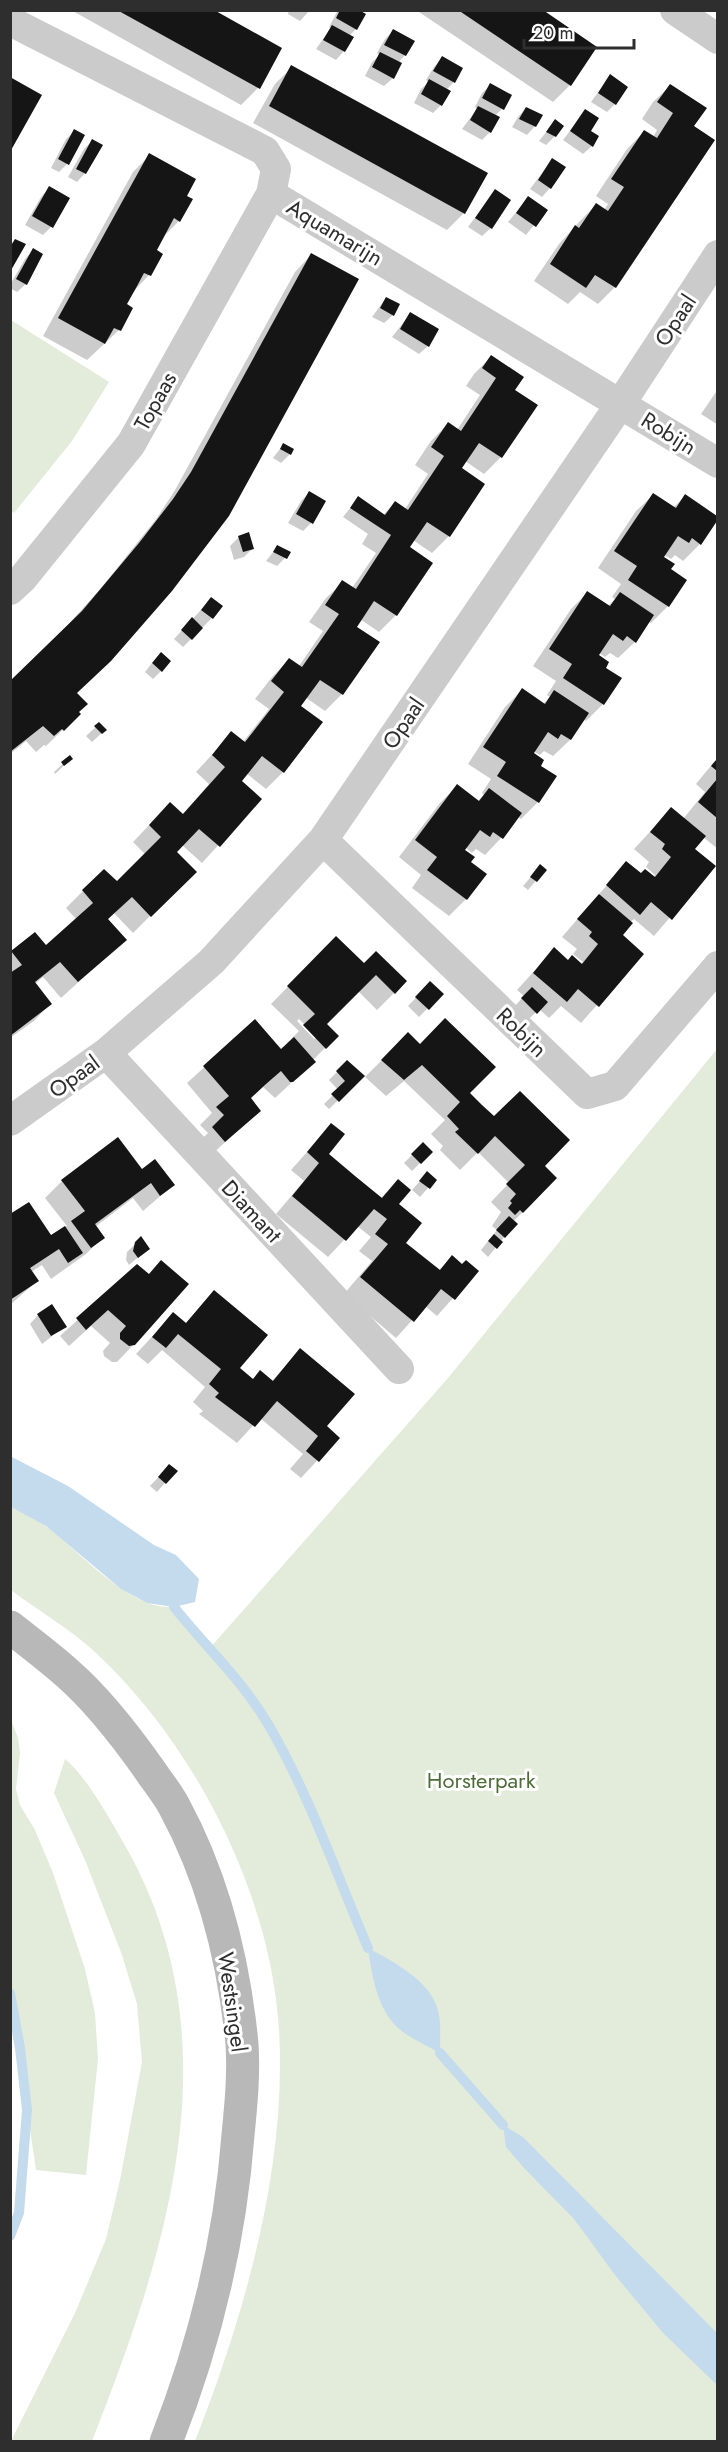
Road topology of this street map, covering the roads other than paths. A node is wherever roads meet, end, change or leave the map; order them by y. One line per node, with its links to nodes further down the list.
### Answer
1 (675, 10): 3 (street)
2 (10, 21): 4 (street, Aquamarijn)
3 (717, 39)
4 (271, 194): 6 (street, Aquamarijn); 8 (street, Topaas)
5 (717, 255): 6 (street, Opaal)
6 (621, 403): 7 (street, Robijn); 9 (street, Opaal)
7 (717, 463)
8 (10, 590)
9 (323, 840): 10 (street, Robijn); 11 (street, Opaal)
10 (717, 966)
11 (106, 1053): 12 (street, Opaal); 13 (street, Diamant)
12 (10, 1121)
13 (399, 1369)
14 (10, 1627): 15 (street, Westsingel)
15 (166, 2442)

